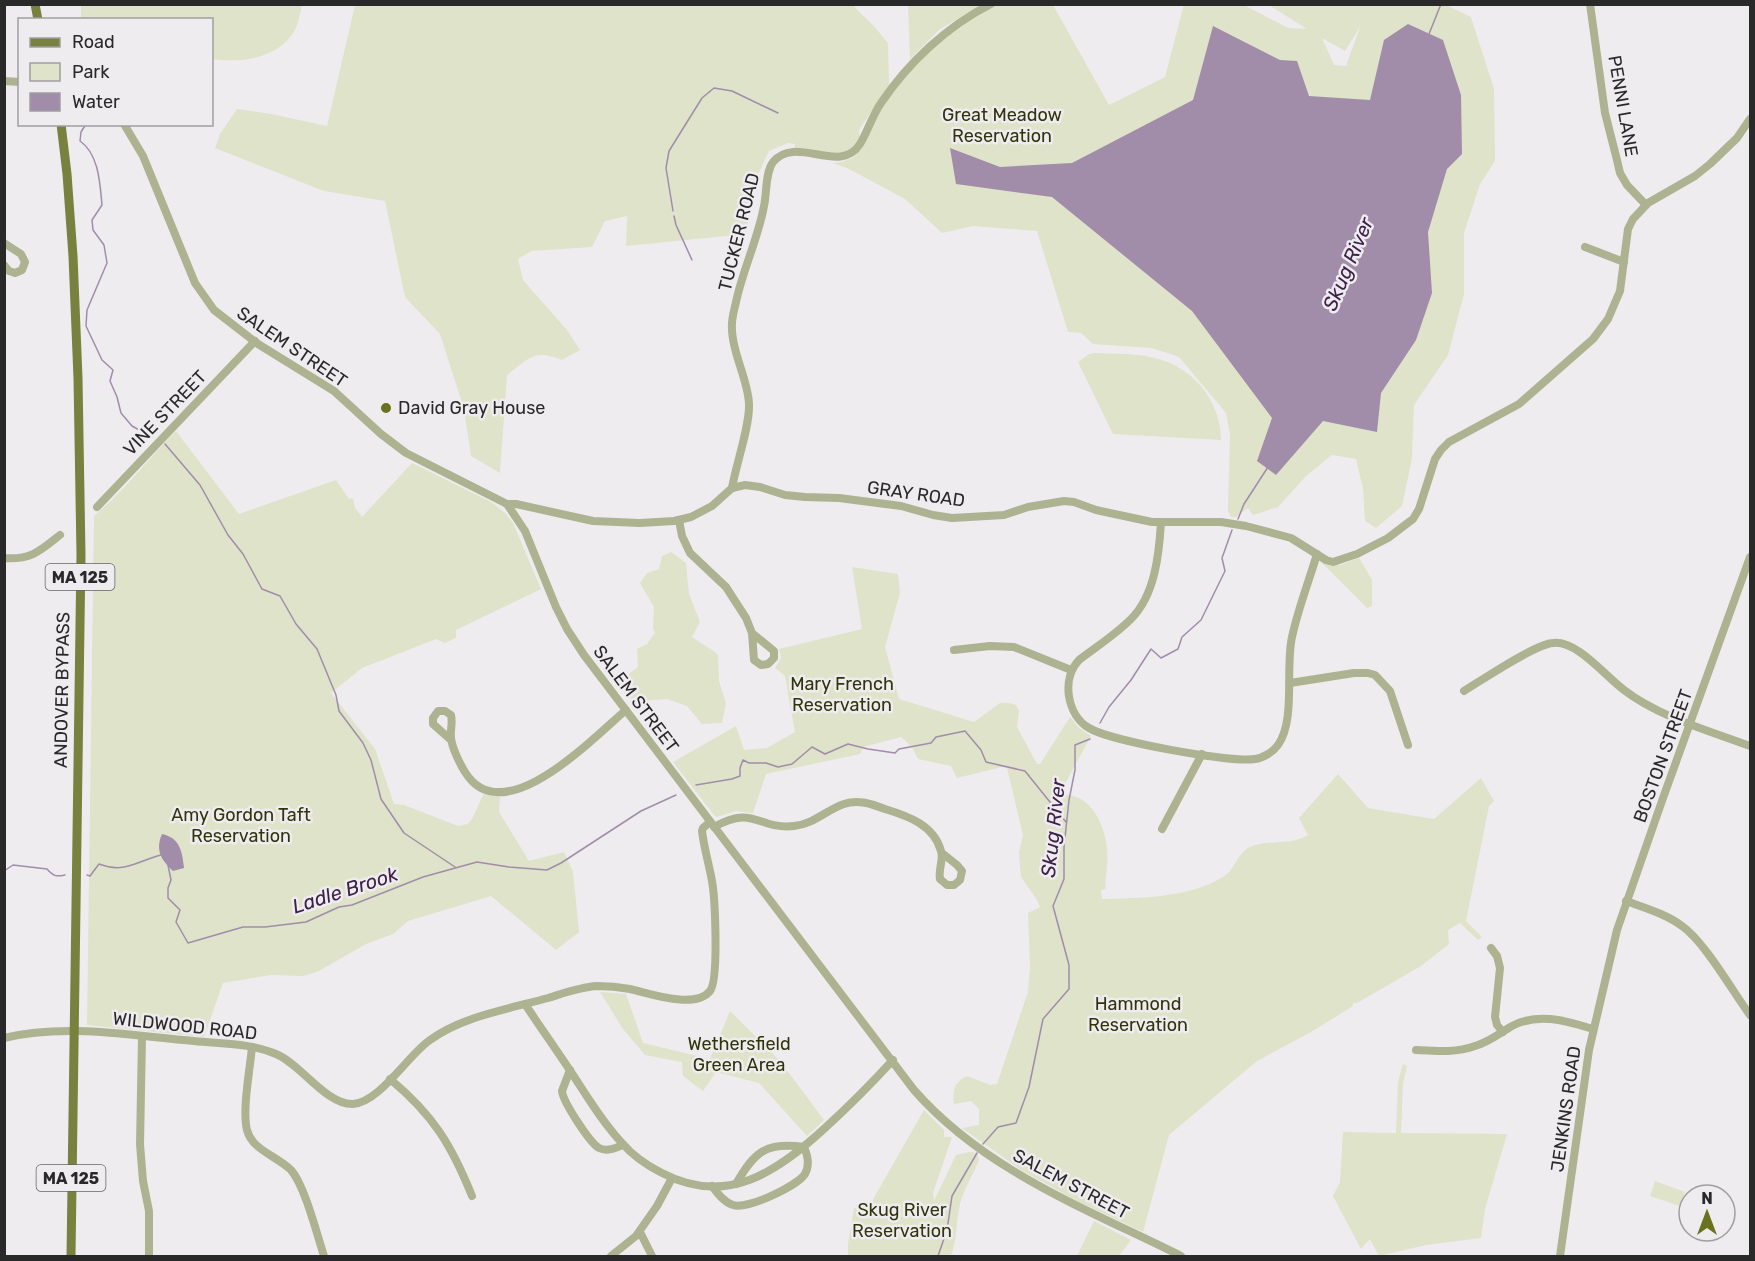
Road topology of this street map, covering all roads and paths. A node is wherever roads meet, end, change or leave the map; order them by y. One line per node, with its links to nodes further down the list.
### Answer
1 (991, 4): 12 (street, TUCKER ROAD)
2 (1590, 4): 6 (street, PENNI LANE)
3 (1750, 118): 6 (street)
4 (61, 126): 41 (main road, ANDOVER BYPASS / MA 125)
5 (125, 126): 11 (street, SALEM STREET)
6 (1646, 205): 9 (street, GRAY ROAD)
7 (4, 243): 10 (street)
8 (1585, 247): 9 (street)
9 (1624, 262): 18 (street, GRAY ROAD)
10 (4, 265)
11 (255, 341): 13 (street, SALEM STREET); 14 (street, VINE STREET)
12 (732, 488): 15 (street); 16 (street, GRAY ROAD)
13 (507, 504): 15 (street); 26 (street, SALEM STREET)
14 (98, 507)
15 (679, 520): 21 (street)
16 (1161, 522): 18 (street, GRAY ROAD); 23 (street)
17 (60, 535): 20 (street)
18 (1317, 554): 24 (street)
19 (1750, 557): 27 (street, BOSTON STREET)
20 (4, 558)
21 (753, 633)
22 (954, 650): 23 (street)
23 (1071, 670): 31 (street)
24 (1290, 683): 29 (street); 31 (street)
25 (1464, 691): 27 (street)
26 (626, 710): 28 (street); 32 (street, SALEM STREET)
27 (1691, 724): 30 (street); 35 (street, BOSTON STREET)
28 (451, 740)
29 (1408, 745)
30 (1750, 746)
31 (1202, 754): 33 (street)
32 (712, 824): 34 (street); 38 (street, WILDWOOD ROAD); 47 (street, SALEM STREET)
33 (1162, 829)
34 (942, 854)
35 (1626, 901): 37 (street, BOSTON STREET); 39 (street)
36 (1491, 948): 42 (street)
37 (1608, 966): 40 (street, JENKINS ROAD)
38 (525, 1004): 48 (street); 49 (street, WILDWOOD ROAD)
39 (1750, 1015)
40 (1593, 1029): 42 (street); 63 (street, JENKINS ROAD)
41 (73, 1030): 43 (street, WILDWOOD ROAD); 44 (street, WILDWOOD ROAD); 57 (main road, ANDOVER BYPASS / MA 125)
42 (1503, 1032): 46 (street)
43 (142, 1037): 45 (street, WILDWOOD ROAD); 58 (street)
44 (4, 1038)
45 (252, 1047): 49 (street, WILDWOOD ROAD); 59 (street)
46 (1416, 1050)
47 (893, 1060): 51 (street); 62 (street, SALEM STREET)
48 (570, 1070): 50 (street); 50 (street)
49 (390, 1079): 55 (street)
50 (623, 1144): 52 (street)
51 (804, 1147): 53 (street); 53 (street); 54 (street)
52 (672, 1178): 54 (street); 56 (street)
53 (736, 1184): 54 (street)
54 (712, 1186)
55 (472, 1196)
56 (640, 1232): 60 (street); 61 (street)
57 (70, 1257)
58 (149, 1257)
59 (324, 1257)
60 (610, 1257)
61 (652, 1257)
62 (1181, 1257)
63 (1560, 1257)

